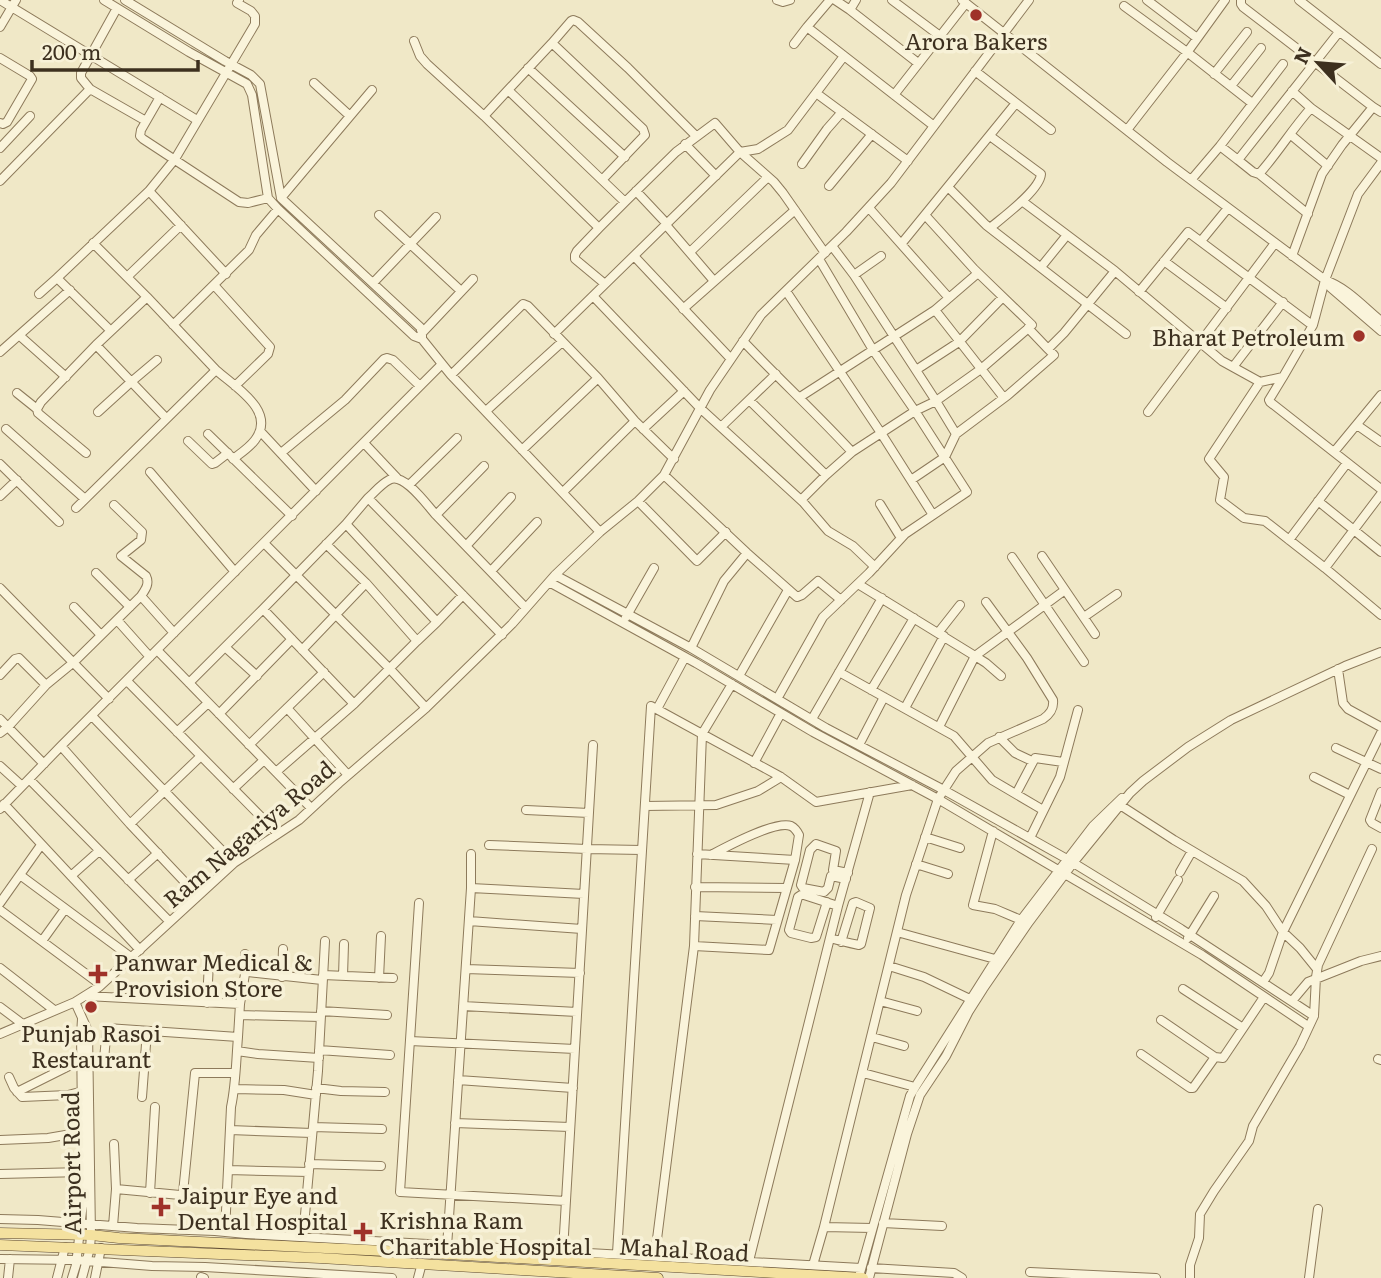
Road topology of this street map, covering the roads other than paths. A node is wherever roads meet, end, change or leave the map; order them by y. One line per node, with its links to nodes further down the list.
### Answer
1 (0, 0): 17 (street)
2 (104, 0): 19 (street)
3 (125, 0): 20 (street)
4 (148, 0): 20 (street)
5 (777, 0): 6 (street)
6 (790, 0)
7 (832, 0): 21 (street); 23 (street)
8 (891, 0): 28 (street)
9 (1029, 0): 27 (street, Ram Nagariya Road)
10 (1147, 0): 24 (street)
11 (1225, 0): 29 (street)
12 (1241, 0): 39 (street)
13 (1299, 0): 26 (street)
14 (236, 1): 43 (street)
15 (855, 1): 21 (street)
16 (964, 2): 27 (street); 28 (street)
17 (14, 4): 22 (street); 36 (street)
18 (1124, 6): 33 (street)
19 (117, 8): 36 (street); 43 (street)
20 (142, 10): 43 (street)
21 (850, 10): 40 (street)
22 (0, 27)
23 (807, 27): 32 (street); 37 (street)
24 (1189, 32): 29 (street); 33 (street)
25 (1247, 32): 46 (street)
26 (1339, 32): 39 (street); 42 (street)
27 (1004, 33): 45 (street, Ram Nagariya Road); 70 (street)
28 (940, 36): 40 (street)
29 (1197, 38): 35 (street)
30 (414, 41): 64 (street)
31 (551, 43): 44 (street); 72 (street); 80 (street)
32 (794, 44)
33 (1178, 46): 35 (street)
34 (1261, 48): 48 (street)
35 (1187, 52): 46 (street); 70 (street)
36 (90, 55): 49 (street); 55 (street)
37 (844, 56): 53 (street); 54 (street)
38 (0, 58): 67 (street)
39 (1316, 62): 52 (street); 58 (street)
40 (918, 63): 54 (street)
41 (1283, 64): 57 (street)
42 (1381, 64)
43 (228, 68): 65 (street); 97 (street); 98 (street)
44 (528, 68): 51 (street); 80 (street)
45 (975, 71): 56 (street); 68 (street, Ram Nagariya Road)
46 (1214, 74): 48 (street)
47 (314, 82): 63 (street)
48 (1231, 86): 57 (street)
49 (90, 89): 66 (street); 92 (street)
50 (372, 90): 63 (street)
51 (508, 90): 64 (street); 90 (street)
52 (1292, 91): 59 (street); 82 (street)
53 (816, 93): 60 (street); 79 (street)
54 (894, 95): 68 (street)
55 (160, 97): 65 (street); 66 (street)
56 (1016, 103): 69 (street); 75 (street)
57 (1252, 103): 77 (street)
58 (1373, 107): 61 (street); 74 (street)
59 (1311, 108): 73 (street); 74 (street)
60 (842, 112): 71 (street); 85 (street)
61 (1381, 112)
62 (30, 116): 78 (street)
63 (350, 116): 98 (street)
64 (484, 116): 112 (street)
65 (197, 120): 81 (street)
66 (146, 121): 81 (street)
67 (0, 123)
68 (934, 126): 83 (street, Ram Nagariya Road)
69 (1051, 130)
70 (1126, 130): 91 (street)
71 (872, 134): 83 (street); 93 (street)
72 (696, 135): 76 (street); 79 (street)
73 (1291, 135): 86 (street); 87 (street)
74 (1350, 135): 84 (street); 86 (street)
75 (990, 136): 94 (street); 99 (street)
76 (685, 145): 88 (street); 96 (street)
77 (1220, 146): 82 (street); 91 (street)
78 (0, 148)
79 (740, 152): 88 (street); 89 (street)
80 (625, 157): 90 (street)
81 (175, 159): 95 (street); 97 (street)
82 (1238, 160): 87 (street)
83 (908, 161): 101 (street, Ram Nagariya Road)
84 (1381, 161): 135 (street)
85 (802, 164)
86 (1328, 166): 105 (street)
87 (1259, 174): 105 (street)
88 (716, 176): 109 (street)
89 (768, 177): 104 (street); 120 (street)
90 (602, 180): 100 (street)
91 (1191, 180): 102 (street)
92 (0, 181)
93 (830, 186)
94 (948, 187): 107 (street); 111 (street)
95 (149, 191): 110 (street); 115 (street)
96 (636, 191): 100 (street); 109 (street)
97 (268, 198): 103 (street)
98 (281, 198): 137 (street)
99 (1023, 201): 111 (street); 113 (street)
100 (625, 202): 112 (street)
101 (869, 208): 116 (street); 119 (street, Ram Nagariya Road)
102 (1228, 208): 114 (street); 117 (street)
103 (278, 209): 129 (street); 163 (street)
104 (795, 210): 122 (street); 136 (street)
105 (1308, 214): 124 (street)
106 (379, 215): 118 (street)
107 (925, 215): 116 (street); 128 (street)
108 (436, 217): 118 (street)
109 (667, 224): 120 (street); 121 (street)
110 (181, 225): 129 (street); 131 (street)
111 (990, 228): 126 (street)
112 (599, 229): 138 (street)
113 (1067, 235): 126 (street); 127 (street)
114 (1201, 241): 125 (street); 132 (street)
115 (93, 243): 131 (street); 133 (street)
116 (902, 243): 148 (street)
117 (1275, 243): 124 (street); 132 (street)
118 (410, 244): 137 (street); 141 (street)
119 (832, 246): 122 (street, Ram Nagariya Road); 130 (street)
120 (690, 252): 136 (street)
121 (635, 256): 138 (street); 152 (street)
122 (822, 256): 142 (street, Ram Nagariya Road); 171 (street)
123 (881, 256): 130 (street)
124 (1292, 256): 135 (street)
125 (1164, 261): 143 (street); 151 (street)
126 (1041, 267): 150 (street)
127 (1115, 271): 143 (street); 150 (street)
128 (978, 273): 147 (street); 148 (street)
129 (226, 274): 139 (street)
130 (854, 275): 164 (street)
131 (127, 276): 146 (street)
132 (1250, 277): 149 (street); 151 (street)
133 (57, 278): 140 (street); 144 (street)
134 (473, 279): 141 (street)
135 (1325, 280): 154 (street); 156 (street); 159 (street)
136 (714, 281): 152 (street)
137 (373, 283): 163 (street)
138 (604, 284): 145 (street)
139 (214, 285): 155 (street); 188 (street)
140 (70, 290): 158 (street); 162 (street)
141 (461, 291): 163 (street)
142 (786, 291): 165 (street, Ram Nagariya Road); 180 (street)
143 (1139, 292): 168 (street)
144 (39, 294)
145 (593, 296): 160 (street); 190 (street)
146 (147, 297): 155 (street); 158 (street)
147 (1003, 297): 157 (street); 167 (street)
148 (949, 298): 153 (street)
149 (1283, 302): 156 (street); 176 (street)
150 (1086, 304): 161 (street); 170 (street)
151 (1227, 308): 168 (street)
152 (683, 309): 173 (street)
153 (935, 310): 164 (street); 167 (street)
154 (1381, 321)
155 (173, 325): 178 (street)
156 (1312, 325): 184 (street)
157 (1028, 328): 170 (street); 177 (street)
158 (111, 331): 169 (street)
159 (1381, 331)
160 (554, 334): 166 (street); 182 (street)
161 (1126, 334)
162 (20, 335): 172 (street); 183 (street)
163 (422, 336): 175 (street)
164 (894, 337): 171 (street); 179 (street)
165 (743, 341): 173 (street, Ram Nagariya Road); 181 (street)
166 (562, 342): 185 (street); 199 (street)
167 (959, 342): 177 (street); 179 (street)
168 (1200, 343): 176 (street); 202 (street)
169 (96, 345): 183 (street); 186 (street)
170 (1048, 349): 194 (street)
171 (873, 350): 180 (street); 200 (street)
172 (0, 352)
173 (731, 359): 197 (street, Ram Nagariya Road)
174 (157, 360): 186 (street)
175 (442, 365): 182 (street); 189 (street)
176 (1233, 367): 187 (street)
177 (981, 369): 194 (street); 196 (street)
178 (216, 370): 188 (street); 203 (street)
179 (916, 370): 196 (street)
180 (839, 372): 193 (street); 210 (street)
181 (776, 374): 193 (street); 195 (street)
182 (451, 375): 199 (street)
183 (66, 377): 198 (street)
184 (1283, 377): 187 (street); 219 (street)
185 (598, 378): 204 (street); 217 (street)
186 (131, 382): 201 (street); 203 (street)
187 (1260, 382): 259 (street)
188 (235, 386): 209 (street)
189 (420, 386): 216 (street); 221 (street)
190 (684, 391): 197 (street); 208 (street)
191 (17, 394): 198 (street)
192 (1381, 395): 205 (street)
193 (800, 397): 218 (street)
194 (1004, 398): 212 (street)
195 (749, 400): 206 (street); 230 (street)
196 (936, 401): 200 (street); 212 (street)
197 (700, 408): 206 (street); 224 (street, Ram Nagariya Road)
198 (37, 409): 220 (street)
199 (486, 411): 217 (street)
200 (915, 411): 210 (street); 223 (street)
201 (98, 412)
202 (1148, 412)
203 (166, 418): 242 (street)
204 (635, 421): 208 (street); 237 (street)
205 (1357, 425): 215 (street); 219 (street)
206 (721, 427): 243 (street)
207 (6, 429): 242 (street)
208 (643, 429): 224 (street)
209 (260, 431): 221 (street); 222 (street)
210 (881, 433): 218 (street); 233 (street)
211 (208, 434): 222 (street)
212 (956, 434): 223 (street)
213 (457, 438): 234 (street)
214 (188, 441): 222 (street)
215 (1381, 442)
216 (364, 443): 231 (street); 236 (street)
217 (522, 450): 237 (street)
218 (852, 452): 230 (street)
219 (1334, 452): 225 (street)
220 (86, 453)
221 (281, 453): 236 (street)
222 (230, 456): 251 (street)
223 (945, 457): 233 (street); 250 (street)
224 (674, 459): 229 (street, Ram Nagariya Road)
225 (1347, 463): 235 (street); 245 (street)
226 (0, 464): 232 (street)
227 (484, 467): 249 (street)
228 (150, 472): 271 (street)
229 (664, 475): 244 (street, Ram Nagariya Road); 257 (street)
230 (826, 475): 243 (street)
231 (397, 478): 234 (street); 240 (street)
232 (17, 480): 239 (street); 252 (street)
233 (911, 480): 250 (street)
234 (409, 485): 249 (street)
235 (1381, 489)
236 (316, 491): 251 (street)
237 (562, 492): 256 (street)
238 (1381, 495): 255 (street)
239 (0, 496)
240 (368, 498): 254 (street); 281 (street)
241 (511, 498): 262 (street)
242 (85, 499): 248 (street)
243 (801, 500): 267 (street)
244 (638, 501): 256 (street, Ram Nagariya Road); 257 (street)
245 (1318, 502): 255 (street); 259 (street)
246 (114, 505): 282 (street)
247 (880, 505): 258 (street)
248 (76, 508)
249 (436, 515): 262 (street)
250 (933, 515): 258 (street)
251 (292, 516): 260 (street)
252 (59, 522)
253 (537, 522): 270 (street)
254 (346, 524): 261 (street); 298 (street)
255 (1353, 530): 263 (street); 269 (street)
256 (600, 532): 274 (street, Ram Nagariya Road)
257 (726, 532): 264 (street)
258 (901, 538): 267 (street)
259 (1289, 540): 269 (street)
260 (264, 543): 271 (street); 273 (street)
261 (326, 544): 273 (street); 275 (street)
262 (466, 546): 270 (street)
263 (1381, 552)
264 (747, 553): 278 (street); 309 (street)
265 (1042, 556): 279 (street)
266 (1012, 557): 287 (street)
267 (875, 567): 276 (street)
268 (654, 568): 293 (street)
269 (1325, 568): 294 (street)
270 (491, 571): 290 (street)
271 (235, 572): 301 (street)
272 (96, 573): 289 (street)
273 (297, 575): 291 (street); 292 (street)
274 (552, 578): 290 (street, Ram Nagariya Road); 293 (street); 299 (street)
275 (366, 583): 292 (street); 307 (street)
276 (858, 584): 283 (street); 284 (street)
277 (0, 588): 315 (street)
278 (789, 590): 284 (street); 323 (street)
279 (1065, 590): 287 (street); 296 (street)
280 (1116, 593): 296 (street)
281 (463, 595): 298 (street); 304 (street)
282 (141, 597): 289 (street); 301 (street)
283 (882, 598): 295 (street); 320 (street)
284 (841, 600): 332 (street)
285 (986, 602): 300 (street)
286 (960, 605): 305 (street)
287 (1046, 605): 300 (street); 316 (street)
288 (74, 607): 303 (street)
289 (130, 607): 297 (street)
290 (526, 608): 304 (street, Ram Nagariya Road)
291 (263, 609): 306 (street); 308 (street)
292 (335, 614): 310 (street); 317 (street)
293 (628, 614): 299 (street); 309 (street)
294 (1381, 615)
295 (914, 618): 305 (street); 329 (street)
296 (1084, 618): 302 (street)
297 (117, 620): 303 (street); 312 (street)
298 (437, 622): 307 (street)
299 (623, 623): 314 (street)
300 (1009, 632): 313 (street); 352 (street)
301 (174, 633): 312 (street)
302 (1095, 634)
303 (101, 635): 315 (street)
304 (502, 635): 336 (street, Ram Nagariya Road)
305 (941, 635): 313 (street); 337 (street)
306 (292, 639): 310 (street); 322 (street)
307 (417, 641): 317 (street)
308 (225, 647): 322 (street); 326 (street)
309 (691, 648): 323 (street)
310 (302, 650): 319 (street)
311 (1381, 652): 318 (street)
312 (154, 654): 325 (street); 326 (street)
313 (975, 656): 324 (street); 346 (street)
314 (685, 657): 327 (street); 338 (street)
315 (74, 662): 328 (street); 331 (street)
316 (1084, 662)
317 (389, 668): 334 (street); 336 (street)
318 (1338, 669): 347 (street); 385 (street)
319 (324, 673): 334 (street); 335 (street)
320 (839, 673): 329 (street); 344 (street)
321 (0, 675): 328 (street)
322 (257, 676): 341 (street)
323 (739, 676): 332 (street)
324 (1001, 676)
325 (127, 681): 331 (street); 348 (street)
326 (189, 683): 333 (street)
327 (732, 684): 340 (street); 351 (street)
328 (46, 685): 345 (street)
329 (871, 690): 330 (street)
330 (884, 697): 337 (street); 355 (street)
331 (109, 699): 342 (street)
332 (777, 699): 344 (street)
333 (208, 703): 341 (street); 348 (street)
334 (354, 704): 353 (street)
335 (287, 708): 353 (street); 354 (street)
336 (426, 708): 370 (street, Ram Nagariya Road)
337 (905, 708): 346 (street)
338 (657, 709): 351 (street); 387 (street)
339 (1078, 710): 363 (street)
340 (781, 713): 366 (street); 374 (street)
341 (219, 714): 354 (street)
342 (92, 716): 356 (street); 378 (street)
343 (0, 719): 345 (street)
344 (812, 719): 355 (street)
345 (8, 727): 349 (street); 365 (street)
346 (939, 727): 360 (street)
347 (1381, 727)
348 (177, 732): 359 (street)
349 (0, 733)
350 (1381, 733): 364 (street)
351 (702, 734): 366 (street); 386 (street)
352 (999, 737): 360 (street); 362 (street)
353 (315, 738): 369 (street); 370 (street)
354 (250, 745): 361 (street)
355 (859, 745): 377 (street)
356 (61, 746): 365 (street); 393 (street)
357 (593, 746): 392 (street)
358 (1336, 748): 364 (street)
359 (201, 756): 376 (street); 378 (street)
360 (971, 756): 377 (street); 381 (street)
361 (264, 760): 369 (street); 376 (street)
362 (1032, 761): 363 (street); 381 (street)
363 (1063, 762): 391 (street)
364 (1366, 762): 368 (street); 382 (street)
365 (44, 764): 373 (street)
366 (754, 764): 371 (street)
367 (0, 766): 375 (street)
368 (1381, 769)
369 (276, 772): 389 (street)
370 (348, 775): 389 (street, Ram Nagariya Road)
371 (781, 777): 379 (street); 386 (street)
372 (1314, 777): 382 (street)
373 (29, 779): 375 (street); 406 (street)
374 (912, 785): 379 (street); 383 (street)
375 (22, 786): 388 (street)
376 (233, 789): 396 (street)
377 (943, 789): 383 (street); 398 (street)
378 (165, 791): 393 (street); 414 (street)
379 (870, 792): 421 (street)
380 (1381, 792): 384 (street)
381 (1016, 794): 391 (street)
382 (1350, 795): 444 (street)
383 (937, 799): 395 (street); 397 (street)
384 (1379, 802): 394 (street)
385 (1120, 804): 407 (street); 413 (street)
386 (700, 805): 387 (street); 410 (street)
387 (645, 806): 405 (street)
388 (2, 807): 399 (street)
389 (312, 808): 396 (street, Ram Nagariya Road)
390 (526, 810): 392 (street)
391 (1043, 810): 398 (street)
392 (589, 813): 403 (street)
393 (130, 824): 408 (street)
394 (1381, 828)
395 (993, 831): 402 (street); 438 (street)
396 (278, 834): 414 (street, Ram Nagariya Road)
397 (925, 837): 401 (street); 415 (street)
398 (1028, 837): 402 (street); 413 (street)
399 (41, 845): 419 (street); 420 (street)
400 (489, 845): 403 (street)
401 (960, 848)
402 (1020, 848): 416 (street)
403 (587, 849): 405 (street); 426 (street)
404 (1372, 849): 464 (street)
405 (642, 850): 563 (street)
406 (99, 851): 420 (street); 422 (street)
407 (1192, 851): 435 (street); 444 (street)
408 (158, 853): 422 (street); 427 (street)
409 (471, 854): 424 (street)
410 (697, 854): 411 (street); 423 (street)
411 (711, 855): 412 (street); 412 (street)
412 (795, 860): 425 (street)
413 (1070, 861): 416 (street); 435 (street)
414 (234, 863): 427 (street, Ram Nagariya Road)
415 (916, 864): 418 (street); 443 (street)
416 (1061, 872): 438 (street); 441 (street); 545 (street)
417 (832, 873): 417 (street); 421 (street)
418 (948, 874)
419 (20, 875): 430 (street); 433 (street)
420 (71, 876): 455 (street)
421 (847, 876): 432 (street)
422 (128, 880): 440 (street)
423 (695, 887): 425 (street); 436 (street)
424 (471, 888): 426 (street); 439 (street)
425 (786, 888): 437 (street)
426 (584, 894): 442 (street)
427 (198, 896): 440 (street, Ram Nagariya Road)
428 (1213, 896): 445 (street)
429 (827, 902): 429 (street); 432 (street)
430 (0, 903)
431 (419, 903): 502 (street)
432 (838, 906): 447 (street)
433 (65, 909): 449 (street); 458 (street)
434 (0, 910): 449 (street)
435 (1157, 915): 441 (street); 445 (street)
436 (695, 916): 437 (street); 453 (street)
437 (777, 920): 453 (street)
438 (1021, 920): 459 (street)
439 (469, 921): 442 (street); 463 (street)
440 (170, 922): 455 (street, Ram Nagariya Road)
441 (1152, 925): 452 (street)
442 (582, 929): 465 (street)
443 (897, 932): 459 (street); 461 (street)
444 (1283, 933): 464 (street); 473 (street)
445 (1190, 935): 452 (street); 473 (street)
446 (381, 936): 470 (street)
447 (830, 938): 450 (street); 571 (street)
448 (325, 941): 469 (street)
449 (42, 942): 474 (street)
450 (841, 942): 450 (street)
451 (344, 944): 467 (street)
452 (1184, 945): 477 (street)
453 (694, 946): 564 (street)
454 (283, 949): 468 (street)
455 (139, 950): 458 (street, Ram Nagariya Road)
456 (245, 954): 466 (street)
457 (1381, 956): 472 (street)
458 (132, 958): 474 (street, Ram Nagariya Road)
459 (995, 959): 478 (street)
460 (209, 961): 482 (street)
461 (889, 966): 478 (street); 479 (street)
462 (0, 968): 486 (street)
463 (466, 969): 465 (street); 484 (street)
464 (1317, 970): 472 (street)
465 (580, 973): 487 (street)
466 (245, 974): 468 (street); 483 (street)
467 (343, 976): 469 (street); 470 (street)
468 (282, 977): 469 (street)
469 (323, 978): 489 (street)
470 (379, 978): 471 (street)
471 (393, 978)
472 (1316, 979): 480 (street); 493 (street)
473 (1263, 982): 480 (street)
474 (102, 985): 476 (street, Ram Nagariya Road)
475 (1183, 989): 497 (street)
476 (86, 996): 481 (street, Ram Nagariya Road); 482 (street)
477 (1264, 997): 496 (street); 497 (street)
478 (970, 999): 517 (street)
479 (880, 1001): 488 (street); 501 (street)
480 (1292, 1001): 493 (street)
481 (75, 1002): 486 (street, Ram Nagariya Road); 492 (street)
482 (207, 1003): 483 (street)
483 (240, 1004): 490 (street)
484 (463, 1006): 487 (street); 503 (street)
485 (0, 1007): 495 (street)
486 (54, 1010): 495 (street, Ram Nagariya Road)
487 (577, 1012): 505 (street)
488 (916, 1012)
489 (321, 1014): 490 (street); 491 (street); 507 (street)
490 (240, 1015): 500 (street)
491 (387, 1015)
492 (82, 1016): 512 (street, Airport Road); 546 (street, Airport Road)
493 (1314, 1016): 496 (street)
494 (1161, 1020): 510 (street)
495 (24, 1025): 499 (street, Ram Nagariya Road)
496 (1308, 1026): 595 (street)
497 (1243, 1028): 510 (street)
498 (147, 1031): 500 (street); 511 (street); 524 (street)
499 (0, 1034)
500 (238, 1037): 506 (street)
501 (872, 1037): 504 (street); 514 (street)
502 (410, 1041): 503 (street); 541 (street)
503 (460, 1043): 505 (street); 516 (street)
504 (904, 1046)
505 (575, 1049): 518 (street)
506 (237, 1051): 507 (street); 513 (street)
507 (319, 1054): 509 (street); 521 (street)
508 (1141, 1054): 510 (street)
509 (390, 1055)
510 (1215, 1057)
511 (104, 1059)
512 (81, 1060): 520 (street, Airport Road); 522 (street)
513 (235, 1073): 519 (street); 540 (street)
514 (863, 1073): 517 (street); 549 (street)
515 (9, 1077): 522 (street)
516 (458, 1080): 518 (street); 526 (street)
517 (915, 1087): 550 (street)
518 (573, 1088): 527 (street)
519 (235, 1089): 521 (street); 529 (street)
520 (83, 1091): 522 (street); 531 (street, Airport Road)
521 (316, 1091): 523 (street); 530 (street)
522 (17, 1092)
523 (385, 1092)
524 (142, 1097)
525 (155, 1107): 540 (street)
526 (455, 1123): 527 (street); 541 (street)
527 (570, 1128): 542 (street)
528 (382, 1129): 530 (street)
529 (230, 1130): 530 (street); 536 (street)
530 (312, 1130): 535 (street)
531 (83, 1132): 532 (street); 537 (street, Airport Road)
532 (0, 1140)
533 (114, 1144): 539 (street)
534 (381, 1166): 535 (street)
535 (309, 1168): 536 (street); 554 (street)
536 (228, 1170): 551 (street)
537 (83, 1172): 538 (street); 546 (street, Airport Road)
538 (0, 1174)
539 (116, 1189): 540 (street); 547 (street)
540 (149, 1193)
541 (450, 1195): 542 (street); 560 (street)
542 (566, 1201): 561 (street)
543 (1318, 1209): 596 (street)
544 (0, 1219): 546 (street)
545 (883, 1223): 548 (street); 577 (street)
546 (86, 1224): 547 (street); 553 (street, Airport Road); 555 (street, Airport Road)
547 (113, 1226): 551 (street)
548 (942, 1226)
549 (824, 1227): 550 (street); 574 (street)
550 (872, 1228): 579 (street)
551 (225, 1232): 554 (street)
552 (0, 1233): 555 (main road, Mahal Road)
553 (91, 1235): 555 (main road, Mahal Road); 558 (street, Airport Road); 560 (main road, Mahal Road)
554 (303, 1237): 560 (street)
555 (78, 1242): 557 (main road, Mahal Road); 558 (main road, Mahal Road); 568 (street, Airport Road)
556 (0, 1245): 557 (main road, Mahal Road)
557 (65, 1247): 569 (street)
558 (90, 1248): 559 (main road, Mahal Road); 570 (street, Airport Road)
559 (101, 1248): 562 (main road, Mahal Road); 572 (street)
560 (447, 1249): 561 (street); 579 (main road, Mahal Road)
561 (563, 1251): 563 (street)
562 (208, 1253): 565 (main road, Mahal Road); 576 (street)
563 (617, 1253): 564 (street)
564 (655, 1255): 571 (street)
565 (320, 1258): 573 (main road, Mahal Road); 581 (street)
566 (0, 1259): 567 (street)
567 (10, 1259): 569 (street); 583 (street)
568 (76, 1260): 569 (street); 570 (street); 585 (street, Airport Road)
569 (62, 1261): 584 (street)
570 (87, 1261): 572 (street); 586 (street, Airport Road)
571 (749, 1261): 574 (street)
572 (97, 1262): 575 (street); 587 (street)
573 (422, 1264): 590 (street); 591 (main road, Mahal Road)
574 (813, 1265): 579 (street)
575 (152, 1266): 576 (street); 580 (street)
576 (205, 1267): 581 (street); 588 (street)
577 (872, 1268): 592 (street); 593 (street)
578 (1030, 1272): 594 (street)
579 (860, 1275)
580 (152, 1276)
581 (315, 1276): 582 (street)
582 (332, 1276): 589 (street)
583 (8, 1278)
584 (57, 1278)
585 (72, 1278)
586 (82, 1278)
587 (95, 1278)
588 (202, 1278)
589 (392, 1278)
590 (418, 1278)
591 (658, 1278)
592 (869, 1278)
593 (962, 1278)
594 (1156, 1278)
595 (1190, 1278)
596 (1309, 1278)

